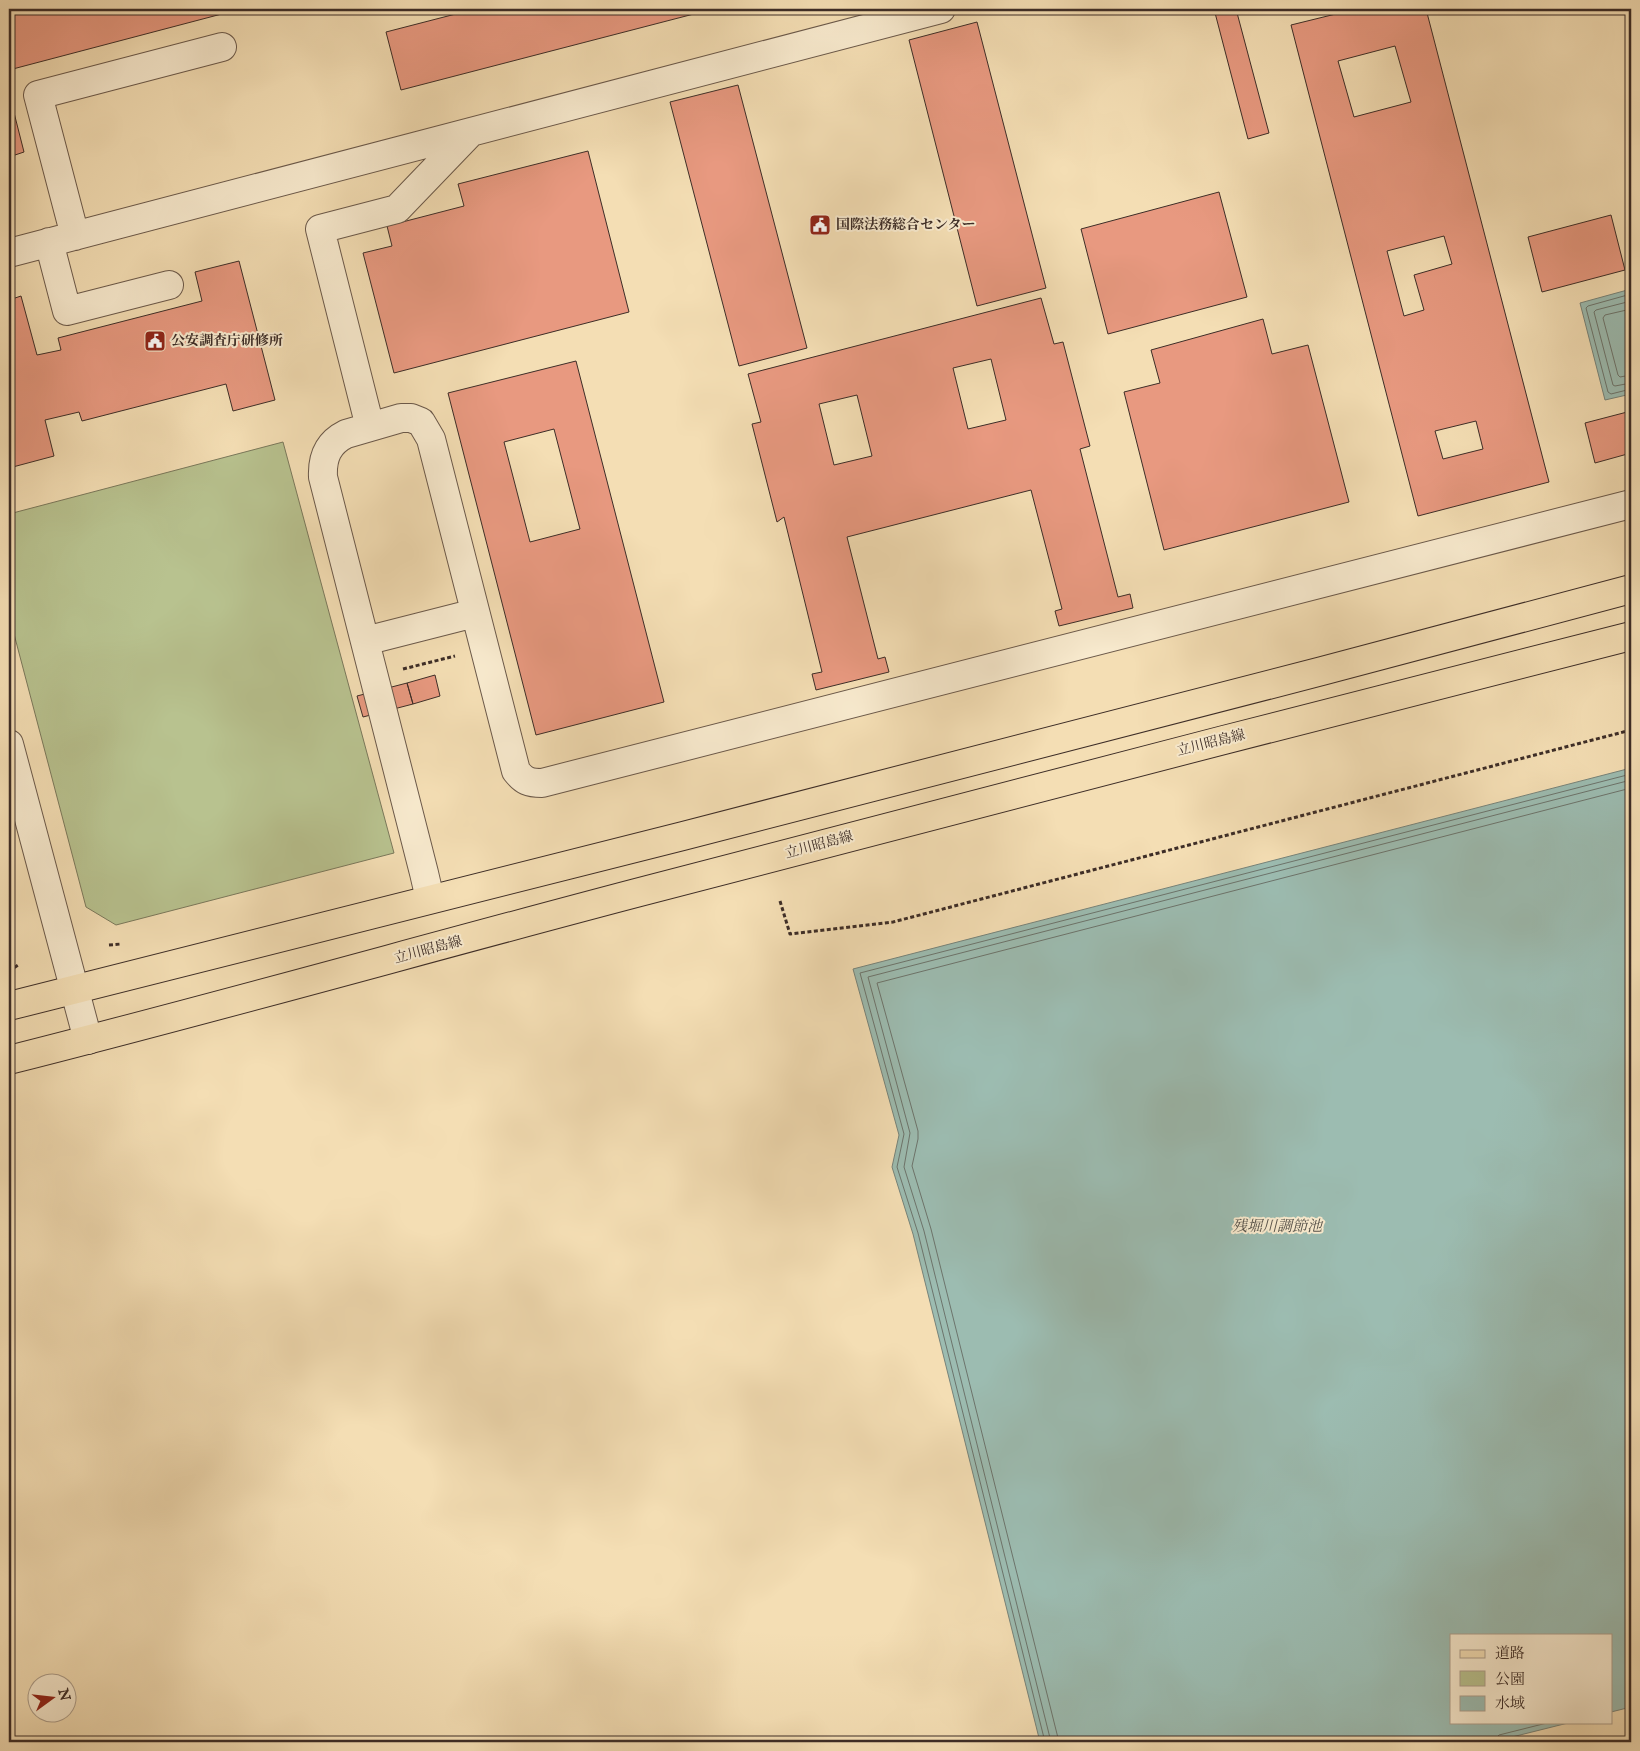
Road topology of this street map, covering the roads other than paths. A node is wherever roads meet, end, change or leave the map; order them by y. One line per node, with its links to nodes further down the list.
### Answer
1 (941, 9): 3 (street)
2 (222, 47): 4 (street)
3 (472, 132): 4 (street); 8 (street)
4 (75, 236): 5 (street)
5 (49, 242): 6 (street); 7 (street)
6 (9, 253)
7 (169, 285)
8 (370, 427): 11 (street); 13 (street)
9 (1631, 504): 11 (street)
10 (1631, 589): 15 (main road)
11 (475, 613): 13 (street)
12 (1631, 636): 18 (main road, 立川昭島線)
13 (365, 641): 15 (street)
14 (9, 744): 16 (street)
15 (430, 899): 16 (main road)
16 (75, 989): 17 (main road); 18 (street)
17 (9, 1006)
18 (88, 1040): 19 (main road, 立川昭島線)
19 (9, 1060)

